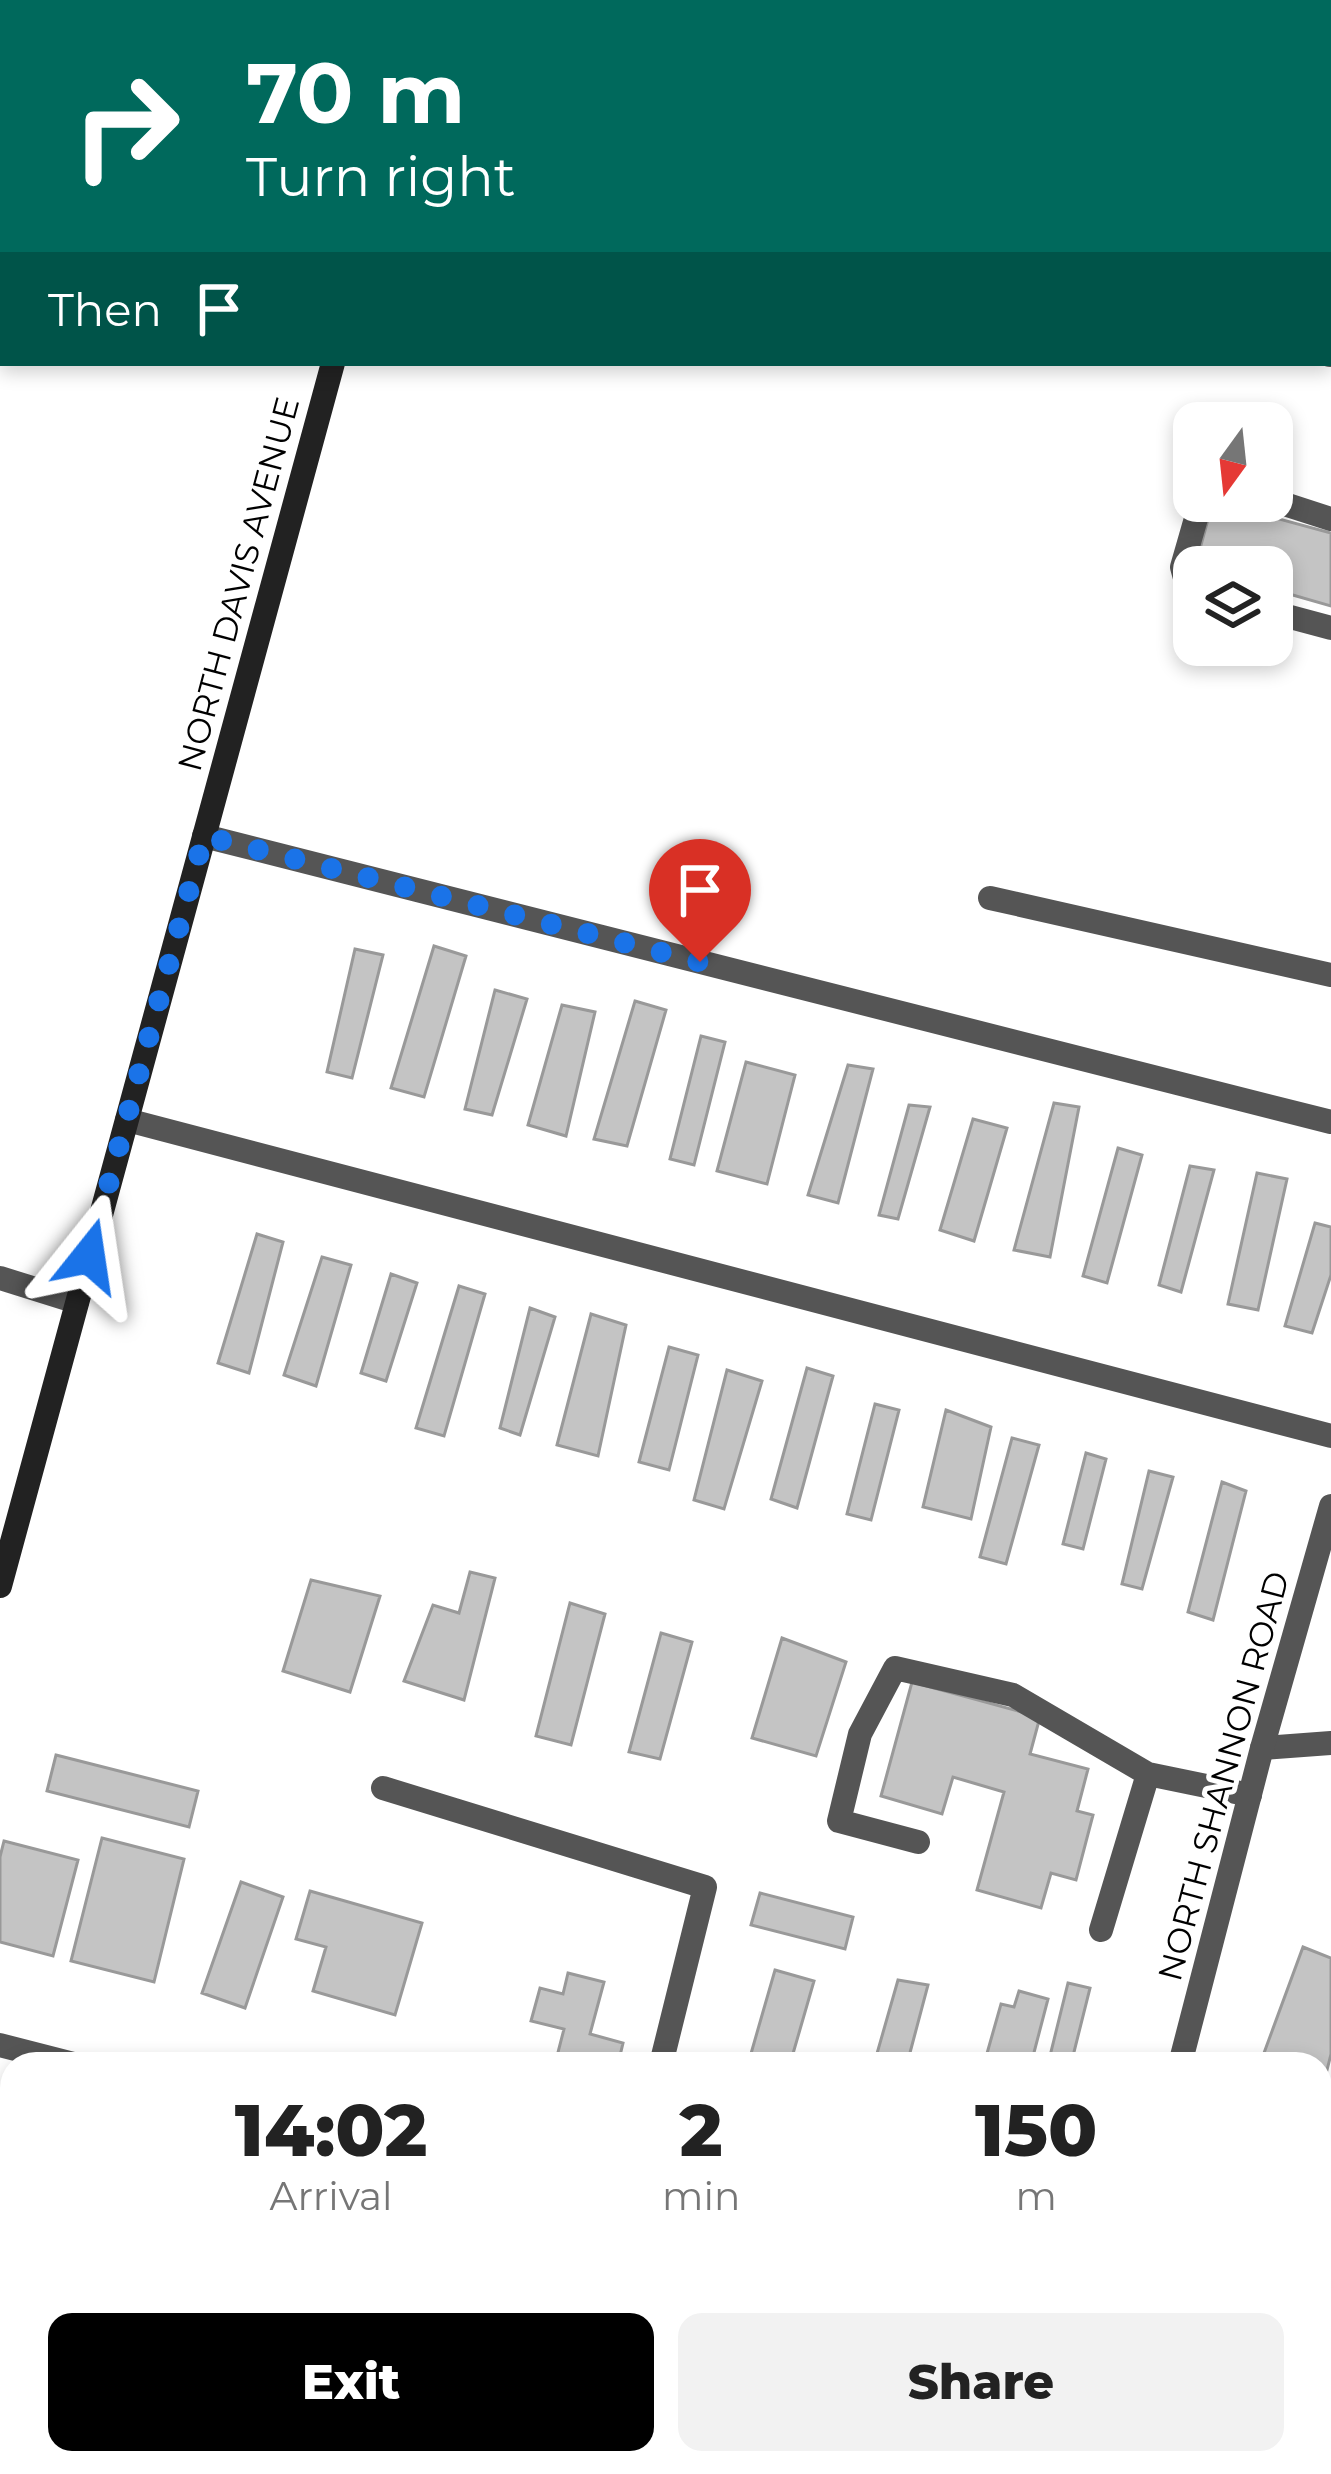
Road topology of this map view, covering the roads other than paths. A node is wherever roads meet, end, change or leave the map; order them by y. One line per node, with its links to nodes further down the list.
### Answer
1 (332, 366): 6 (street, NORTH DAVIS AVENUE)
2 (1293, 507): 3 (street)
3 (1331, 519)
4 (1293, 618): 5 (street)
5 (1331, 628)
6 (204, 836): 9 (street, NORTH DAVIS AVENUE); 10 (street)
7 (990, 898): 8 (street)
8 (1331, 975)
9 (127, 1120): 12 (street, NORTH DAVIS AVENUE); 13 (street)
10 (1331, 1122)
11 (0, 1278): 12 (street)
12 (77, 1302): 15 (street, NORTH DAVIS AVENUE)
13 (1331, 1436)
14 (1331, 1506): 17 (street, NORTH SHANNON ROAD)
15 (0, 1586)
16 (1331, 1743): 17 (street)
17 (1262, 1748): 20 (street, NORTH SHANNON ROAD)
18 (1148, 1774): 20 (street); 21 (street); 22 (street)
19 (383, 1788): 25 (street)
20 (1250, 1795): 26 (street, NORTH SHANNON ROAD)
21 (918, 1842)
22 (1101, 1930)
23 (0, 2044): 24 (street)
24 (30, 2052)
25 (664, 2052)
26 (1183, 2052)

